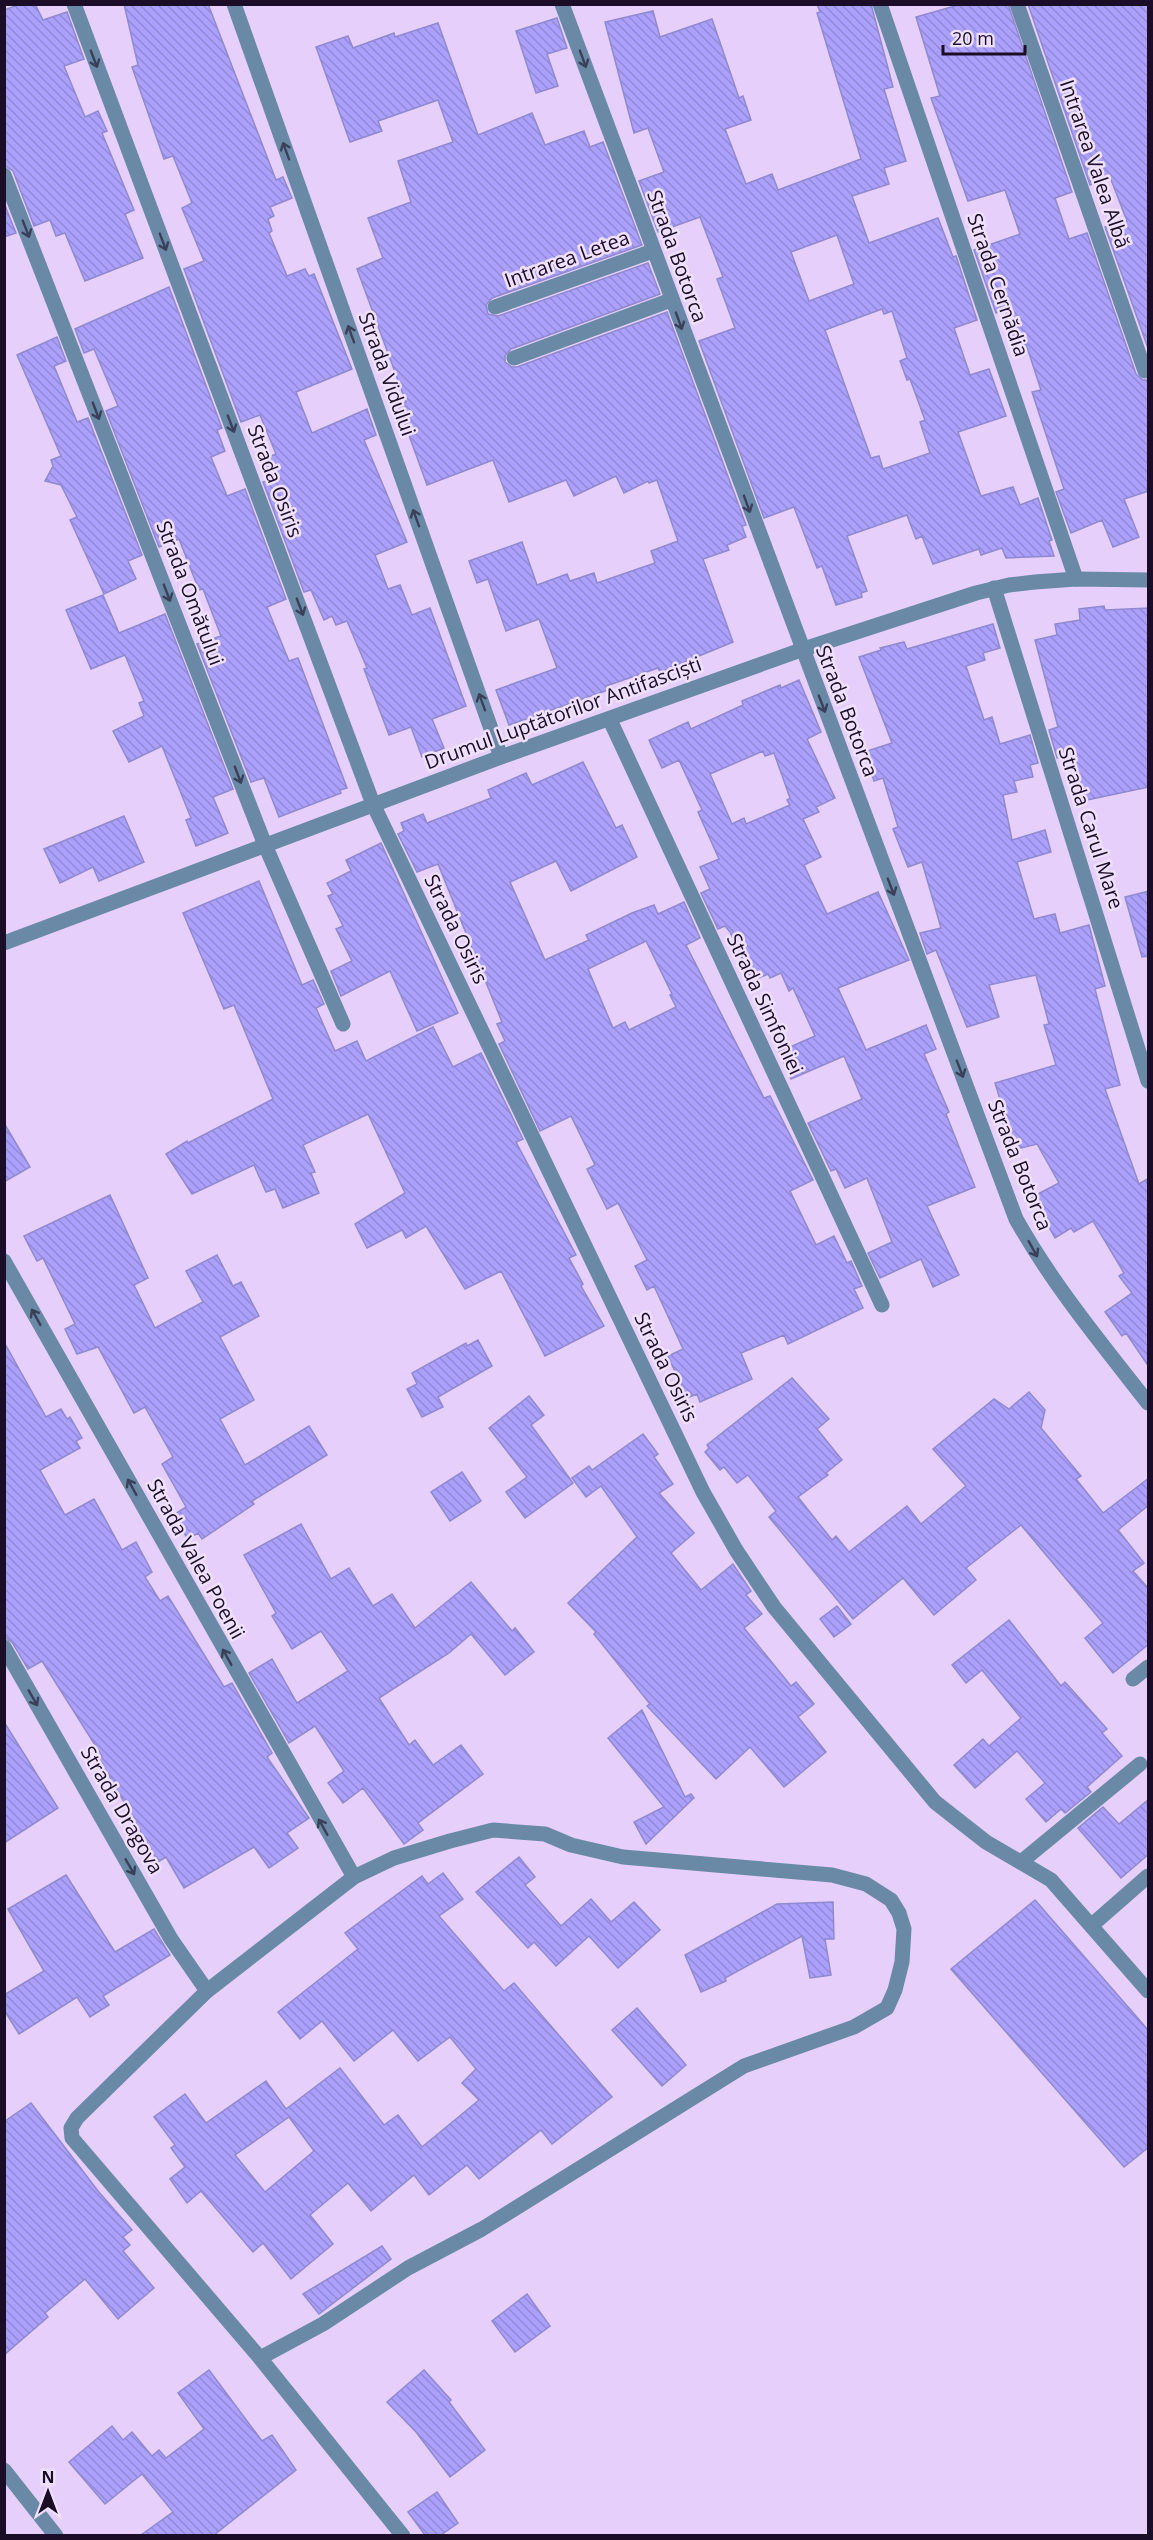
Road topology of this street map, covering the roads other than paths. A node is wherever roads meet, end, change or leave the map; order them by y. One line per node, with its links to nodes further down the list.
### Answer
1 (74, 4): 18 (street, Strada Osiris, one-way to 18)
2 (234, 4): 17 (street, Strada Vidului, one-way to 2)
3 (562, 4): 7 (street, Strada Botorca, one-way to 7)
4 (880, 4): 12 (street, Strada Cernădia)
5 (1017, 4): 11 (street, Intrarea Valea Albă)
6 (4, 175): 19 (street, Strada Omătului, one-way to 19)
7 (653, 251): 8 (street, Strada Botorca); 9 (street, Intrarea Letea)
8 (671, 300): 10 (street); 15 (street, Strada Botorca, one-way to 15)
9 (495, 307)
10 (514, 358)
11 (1145, 371)
12 (1076, 579): 13 (street, Drumul Luptătorilor Antifasciști); 14 (street, Drumul Luptătorilor Antifasciști)
13 (1149, 580)
14 (994, 588): 15 (street, Drumul Luptătorilor Antifasciști); 22 (street, Strada Carul Mare)
15 (801, 650): 16 (street, Drumul Luptătorilor Antifasciști); 25 (street, Strada Botorca, one-way to 25)
16 (610, 720): 17 (street, Drumul Luptătorilor Antifasciști); 24 (street, Strada Simfoniei)
17 (501, 757): 18 (street, Drumul Luptătorilor Antifasciști)
18 (373, 804): 19 (street, Drumul Luptătorilor Antifasciști); 30 (street, Strada Osiris)
19 (265, 845): 20 (street, Drumul Luptătorilor Antifasciști); 21 (street, Strada Omătului)
20 (4, 943)
21 (343, 1024)
22 (1149, 1081)
23 (4, 1261): 32 (street, Strada Valea Poenii, one-way to 23)
24 (882, 1305)
25 (1149, 1403)
26 (4, 1647): 35 (street, Strada Dragova, one-way to 35)
27 (1149, 1667): 28 (street)
28 (1133, 1679)
29 (1140, 1764): 30 (street)
30 (1021, 1862): 33 (street, Strada Osiris)
31 (1149, 1876): 33 (street)
32 (354, 1877): 35 (street); 36 (street)
33 (1092, 1925): 34 (street, Strada Osiris)
34 (1149, 1990)
35 (207, 1991): 36 (street)
36 (260, 2358): 39 (street)
37 (4, 2470): 38 (street)
38 (56, 2535)
39 (403, 2535)

